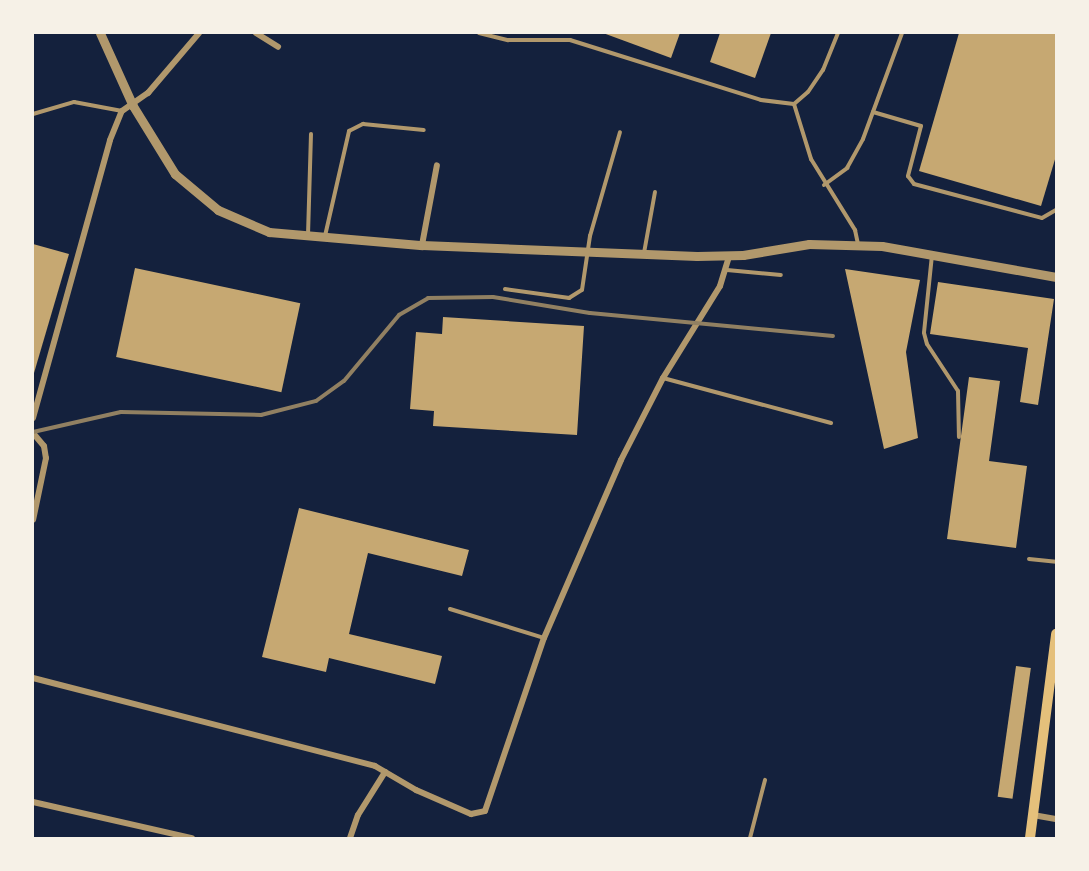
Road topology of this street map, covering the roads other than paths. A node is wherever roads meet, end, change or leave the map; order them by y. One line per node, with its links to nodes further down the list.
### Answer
1 (100, 33): 9 (street)
2 (199, 33): 9 (street)
3 (256, 33): 7 (street)
4 (479, 33): 8 (lane)
5 (838, 33): 8 (lane)
6 (902, 33): 11 (lane)
7 (278, 47)
8 (794, 104): 17 (lane)
9 (133, 106): 10 (street); 20 (street)
10 (122, 111): 12 (lane); 33 (street)
11 (873, 112): 17 (lane); 19 (lane)
12 (33, 114)
13 (424, 130): 21 (lane)
14 (620, 132): 24 (lane)
15 (311, 134): 20 (lane)
16 (437, 165): 22 (street)
17 (824, 185): 23 (lane)
18 (655, 192): 25 (lane)
19 (1056, 210)
20 (307, 238): 21 (street)
21 (324, 240): 22 (street)
22 (422, 245): 24 (street)
23 (858, 245): 26 (street); 27 (street)
24 (588, 252): 25 (street); 31 (lane)
25 (644, 254): 27 (street)
26 (932, 255): 30 (street); 36 (lane)
27 (729, 256): 28 (street)
28 (727, 270): 29 (lane); 32 (street)
29 (781, 275)
30 (1056, 277)
31 (505, 289)
32 (663, 378): 34 (lane); 43 (street)
33 (33, 418)
34 (831, 423)
35 (33, 433): 37 (street)
36 (959, 437)
37 (35, 497): 38 (street)
38 (33, 520)
39 (1029, 559): 40 (lane)
40 (1056, 562)
41 (450, 609): 43 (lane)
42 (1056, 634): 48 (main road)
43 (544, 638): 45 (street)
44 (33, 678): 45 (street)
45 (385, 772): 51 (street)
46 (765, 780): 52 (lane)
47 (33, 802): 50 (street)
48 (1033, 815): 49 (street); 53 (main road)
49 (1056, 819)
50 (192, 838)
51 (350, 838)
52 (750, 838)
53 (1030, 838)

